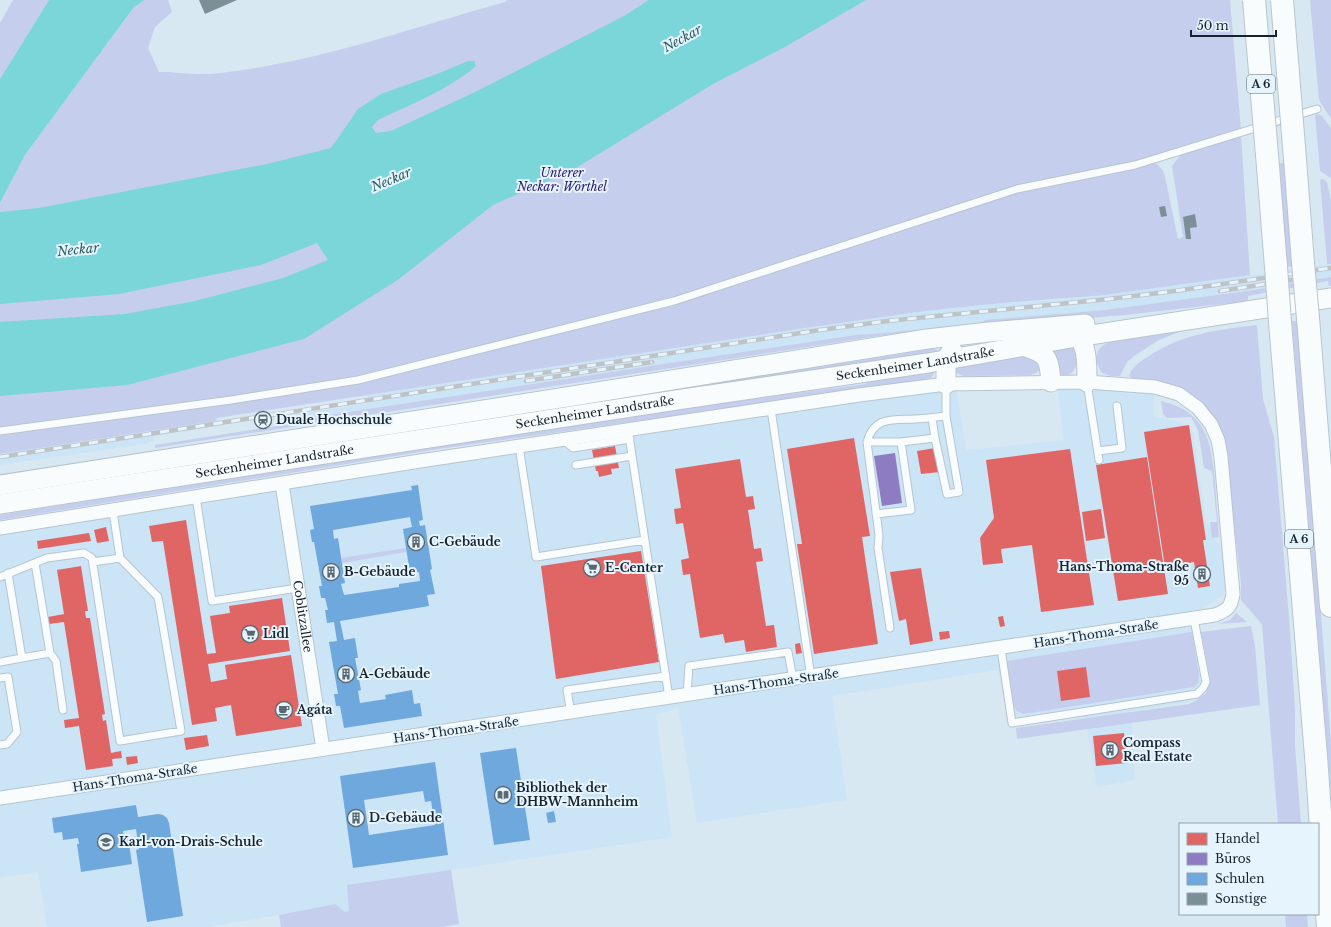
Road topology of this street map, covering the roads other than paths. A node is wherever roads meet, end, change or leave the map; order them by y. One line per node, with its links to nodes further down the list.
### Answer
1 (1254, 0): 61 (highway, A 6, bridge)
2 (1282, 0): 43 (highway, A 6, bridge)
3 (1317, 109): 19 (lane)
4 (1331, 298): 5 (main road, Seckenheimer Landstraße)
5 (1190, 319): 6 (main road, Seckenheimer Landstraße); 8 (main road, Seckenheimer Landstraße)
6 (1078, 331): 7 (main road, Seckenheimer Landstraße); 8 (main road, Seckenheimer Landstraße); 9 (main road, Seckenheimer Landstraße); 10 (main road)
7 (989, 332): 11 (main road); 30 (main road, Seckenheimer Landstraße)
8 (1111, 332): 10 (main road)
9 (1023, 346): 11 (main road, Seckenheimer Landstraße); 12 (main road)
10 (1087, 357): 13 (main road)
11 (946, 360): 14 (main road); 32 (main road, Seckenheimer Landstraße)
12 (1051, 382): 13 (street, Seckenheimer Landstraße); 14 (street, Seckenheimer Landstraße)
13 (1086, 382): 25 (lane); 44 (street, Hans-Thoma-Straße)
14 (946, 384): 16 (street, Seckenheimer Landstraße); 17 (lane)
15 (1117, 406): 25 (lane)
16 (771, 408): 20 (street, Seckenheimer Landstraße); 51 (lane)
17 (946, 416): 18 (lane); 21 (lane)
18 (932, 418): 21 (lane); 22 (lane)
19 (0, 431)
20 (629, 434): 24 (street, Seckenheimer Landstraße); 26 (lane)
21 (935, 438): 23 (lane)
22 (867, 442): 23 (lane); 34 (lane)
23 (901, 442): 34 (lane)
24 (519, 446): 29 (street, Seckenheimer Landstraße); 36 (lane)
25 (1098, 451): 27 (lane)
26 (632, 456): 28 (lane); 36 (lane)
27 (1099, 460)
28 (576, 465)
29 (282, 484): 31 (street, Seckenheimer Landstraße); 42 (street, Coblitzallee)
30 (0, 485)
31 (196, 497): 33 (street, Seckenheimer Landstraße); 42 (lane)
32 (0, 504)
33 (113, 511): 35 (street, Seckenheimer Landstraße); 37 (lane)
34 (876, 514): 45 (lane)
35 (0, 528)
36 (645, 540): 50 (lane)
37 (120, 558): 38 (lane); 38 (lane)
38 (93, 562): 39 (lane)
39 (35, 563): 40 (lane); 47 (lane)
40 (8, 573): 41 (lane); 48 (lane)
41 (0, 577)
42 (298, 588): 59 (street, Coblitzallee)
43 (1331, 606)
44 (1194, 618): 46 (street, Hans-Thoma-Straße); 46 (lane)
45 (890, 628)
46 (1001, 649): 51 (street, Hans-Thoma-Straße)
47 (50, 653): 48 (lane); 56 (lane)
48 (22, 658): 49 (lane)
49 (0, 662)
50 (666, 676): 55 (lane); 57 (lane)
51 (811, 677): 53 (street, Hans-Thoma-Straße)
52 (0, 678): 58 (lane)
53 (793, 679): 54 (street, Hans-Thoma-Straße); 54 (lane)
54 (687, 695): 55 (street, Hans-Thoma-Straße)
55 (669, 698): 57 (street, Hans-Thoma-Straße)
56 (63, 710)
57 (571, 713): 59 (street, Hans-Thoma-Straße)
58 (0, 745)
59 (323, 749): 60 (street, Hans-Thoma-Straße)
60 (0, 798)
61 (1328, 927)

